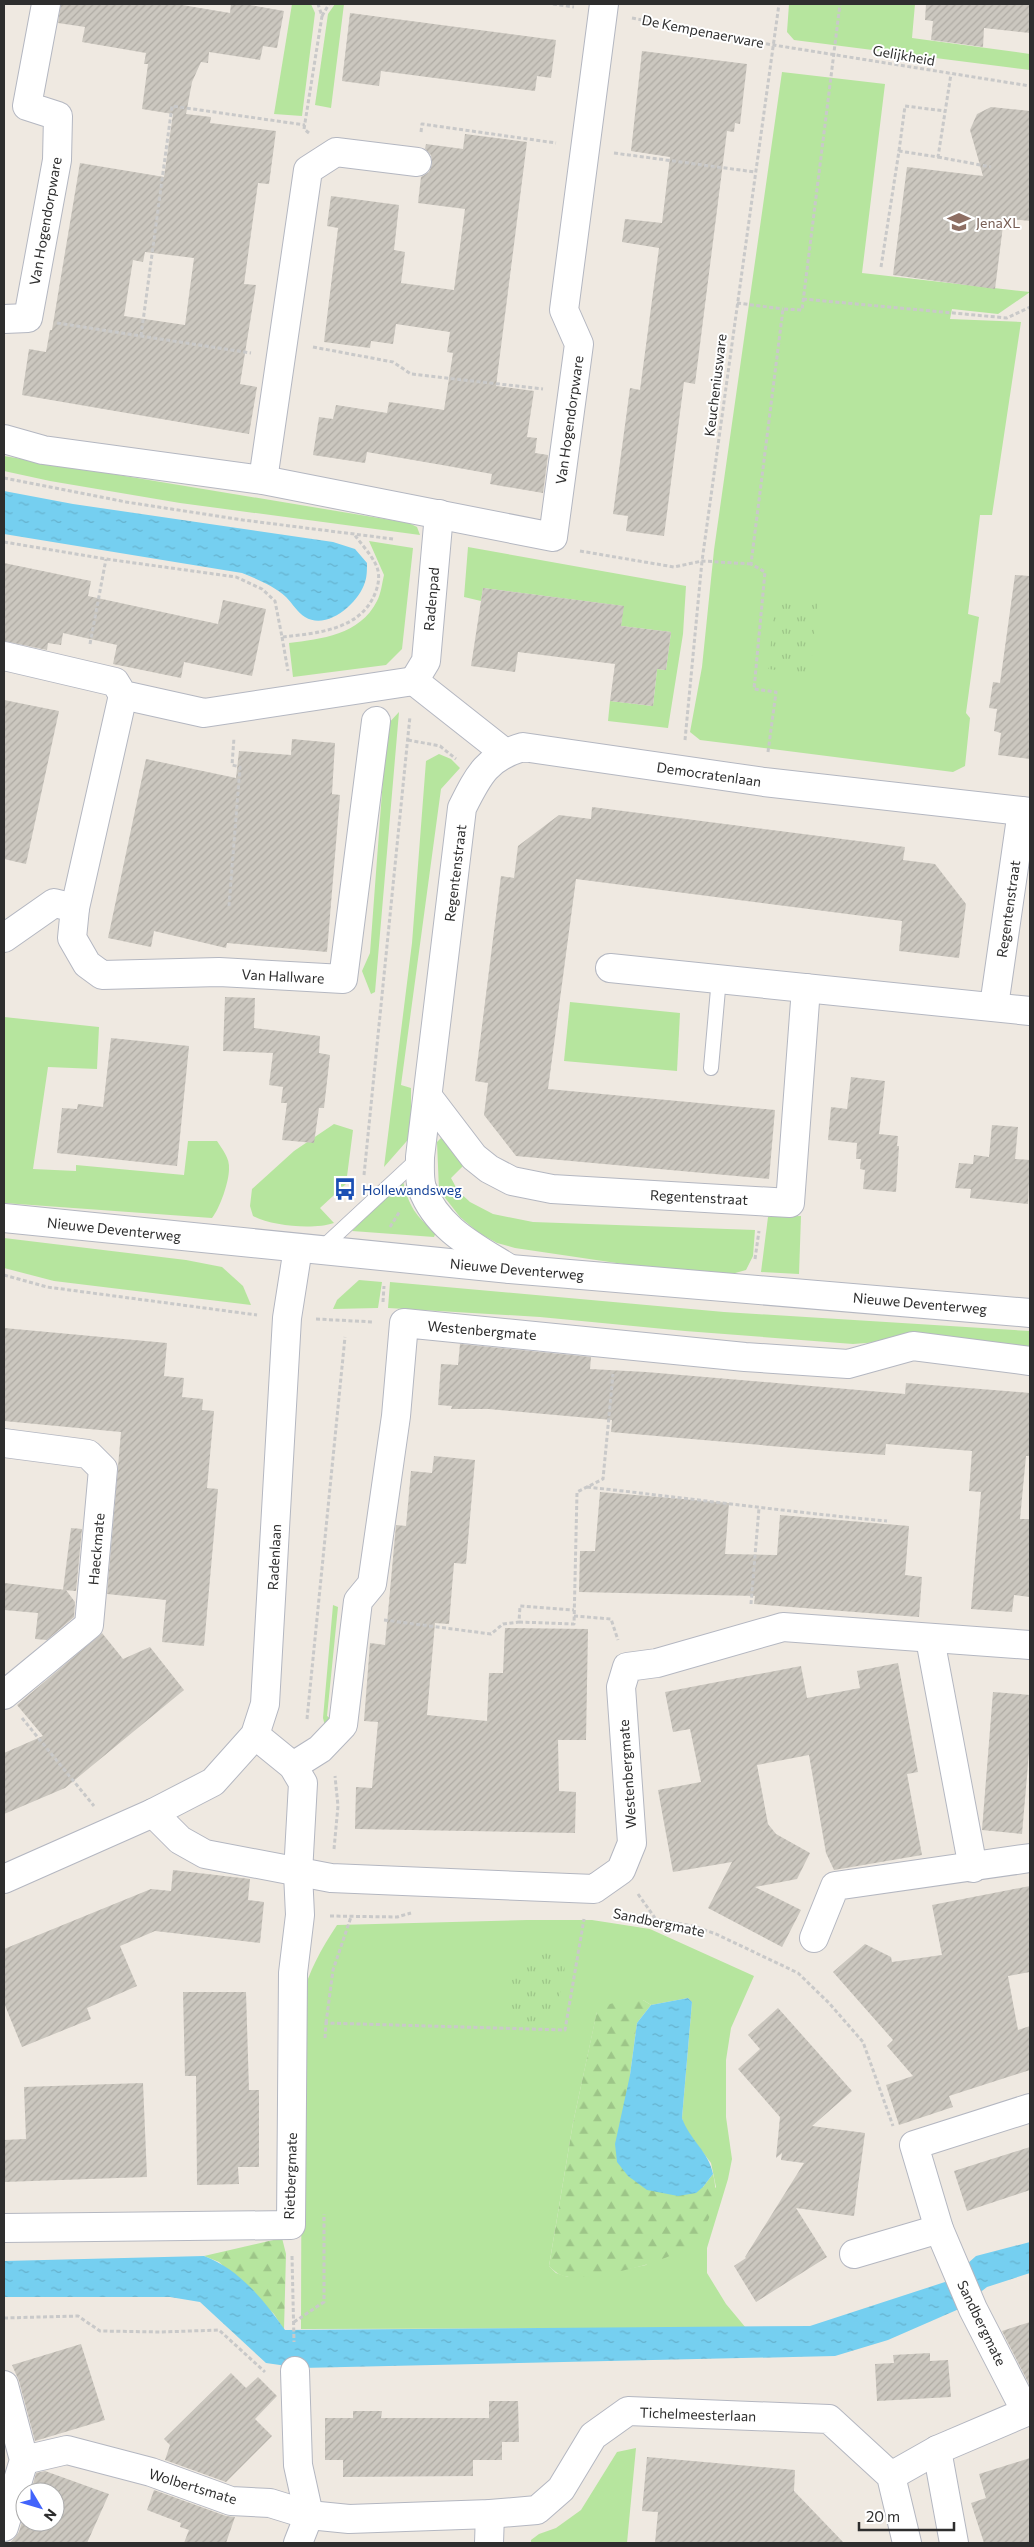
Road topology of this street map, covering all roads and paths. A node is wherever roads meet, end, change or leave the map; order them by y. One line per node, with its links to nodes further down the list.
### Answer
1 (46, 4): 27 (street, Van Hogendorpware)
2 (318, 4): 8 (path)
3 (329, 4): 8 (path)
4 (553, 4): 7 (path, De Kempenaerware)
5 (779, 4): 9 (path, Keucheniusware)
6 (840, 4): 10 (path)
7 (603, 8): 9 (path, De Kempenaerware); 15 (street, Van Hogendorpware)
8 (322, 16): 14 (path)
9 (773, 44): 10 (path, Gelijkheid); 21 (path, Keucheniusware)
10 (834, 54): 11 (path, Gelijkheid); 23 (path)
11 (951, 74): 12 (path, Gelijkheid); 13 (path)
12 (1030, 86)
13 (946, 111): 16 (path); 18 (path)
14 (305, 125): 17 (path); 28 (path)
15 (585, 147): 19 (path); 21 (path); 30 (street, Van Hogendorpware)
16 (899, 151): 18 (path); 22 (path)
17 (336, 152): 19 (street); 29 (street)
18 (938, 156): 20 (path)
19 (417, 162)
20 (991, 167)
21 (754, 172): 24 (path, Keucheniusware)
22 (880, 267)
23 (803, 299): 25 (path); 26 (path)
24 (736, 302): 26 (path); 40 (path, Keucheniusware)
25 (1030, 307)
26 (783, 309): 41 (path)
27 (16, 318): 28 (path)
28 (141, 336): 29 (path)
29 (282, 349): 30 (path); 33 (street)
30 (574, 393): 36 (street, Van Hogendorpware)
31 (4, 439): 33 (street)
32 (4, 478): 35 (path)
33 (263, 480): 34 (street)
34 (439, 514): 36 (street); 38 (street, Radenpad)
35 (354, 534): 38 (path); 39 (path)
36 (553, 537): 40 (path)
37 (4, 542): 39 (path)
38 (436, 544): 44 (street, Radenpad)
39 (106, 559): 42 (path)
40 (702, 560): 41 (path); 50 (path, Keucheniusware)
41 (750, 564): 52 (path)
42 (90, 646)
43 (4, 656): 45 (street)
44 (414, 681): 46 (street); 48 (path); 49 (street)
45 (124, 695): 46 (street); 55 (street, Van Hallware)
46 (235, 707): 54 (path)
47 (376, 721): 55 (street, Van Hallware)
48 (408, 740): 51 (path); 65 (path)
49 (504, 752): 50 (street, Democratenlaan); 51 (street, Regentenstraat)
50 (679, 770): 52 (street, Democratenlaan)
51 (478, 777): 63 (street, Regentenstraat)
52 (764, 782): 53 (street, Democratenlaan)
53 (1026, 812): 60 (street, Regentenstraat)
54 (229, 906)
55 (75, 908): 56 (street)
56 (4, 938)
57 (610, 968): 58 (street)
58 (719, 978): 59 (street); 62 (lane)
59 (806, 988): 60 (street); 63 (street, Regentenstraat)
60 (994, 1006): 61 (street)
61 (1030, 1011)
62 (711, 1068)
63 (429, 1098): 64 (street, Regentenstraat)
64 (420, 1157): 67 (lane); 68 (street, Regentenstraat)
65 (364, 1180)
66 (4, 1218): 67 (street, Nieuwe Deventerweg)
67 (308, 1249): 68 (street, Nieuwe Deventerweg); 71 (street, Radenlaan)
68 (510, 1268): 70 (street, Nieuwe Deventerweg)
69 (4, 1275): 71 (path)
70 (1030, 1313)
71 (287, 1318): 72 (path); 89 (street, Radenlaan)
72 (404, 1323): 73 (street, Westenbergmate); 80 (street)
73 (616, 1343): 74 (street, Westenbergmate); 76 (path)
74 (1030, 1361)
75 (4, 1443): 87 (street, Haeckmate)
76 (586, 1487): 77 (path); 79 (path)
77 (760, 1508): 78 (path); 83 (path)
78 (887, 1521)
79 (574, 1610): 81 (path); 82 (path)
80 (358, 1616): 82 (path); 90 (street)
81 (574, 1616): 82 (path); 86 (path)
82 (519, 1622)
83 (748, 1637): 84 (street); 86 (street)
84 (930, 1639): 85 (street); 94 (street)
85 (1030, 1645)
86 (627, 1667): 95 (street, Westenbergmate)
87 (4, 1694)
88 (21, 1717): 92 (path)
89 (255, 1736): 90 (street); 91 (street, Radenlaan)
90 (292, 1766): 95 (street)
91 (153, 1813): 92 (street, Radenlaan); 95 (street)
92 (112, 1832): 96 (street, Radenlaan)
93 (1030, 1858): 94 (street)
94 (973, 1868): 102 (street)
95 (298, 1873): 99 (street, Rietbergmate)
96 (4, 1879)
97 (606, 1911): 106 (path, Sandbergmate)
98 (415, 1912): 100 (path)
99 (300, 1915): 100 (path); 108 (street, Rietbergmate)
100 (351, 1917): 103 (path)
101 (585, 1918): 103 (path)
102 (814, 1938)
103 (326, 2023): 104 (path)
104 (325, 2043)
105 (1030, 2108): 106 (street)
106 (914, 2146): 110 (street, Sandbergmate)
107 (324, 2204): 108 (path)
108 (291, 2225): 109 (street, Rietbergmate)
109 (4, 2228)
110 (939, 2228): 111 (street); 115 (street, Sandbergmate)
111 (854, 2254)
112 (4, 2318): 113 (path)
113 (295, 2371): 120 (street)
114 (4, 2385): 117 (street)
115 (1028, 2411): 116 (street)
116 (937, 2450): 118 (street); 125 (street)
117 (24, 2460): 120 (street, Wolbertsmate); 121 (street)
118 (891, 2476): 119 (street, Tichelmeesterlaan); 124 (street)
119 (490, 2514): 120 (street, Tichelmeesterlaan); 123 (street)
120 (309, 2515): 122 (street)
121 (4, 2527)
122 (298, 2543)
123 (489, 2543)
124 (907, 2543)
125 (954, 2543)

